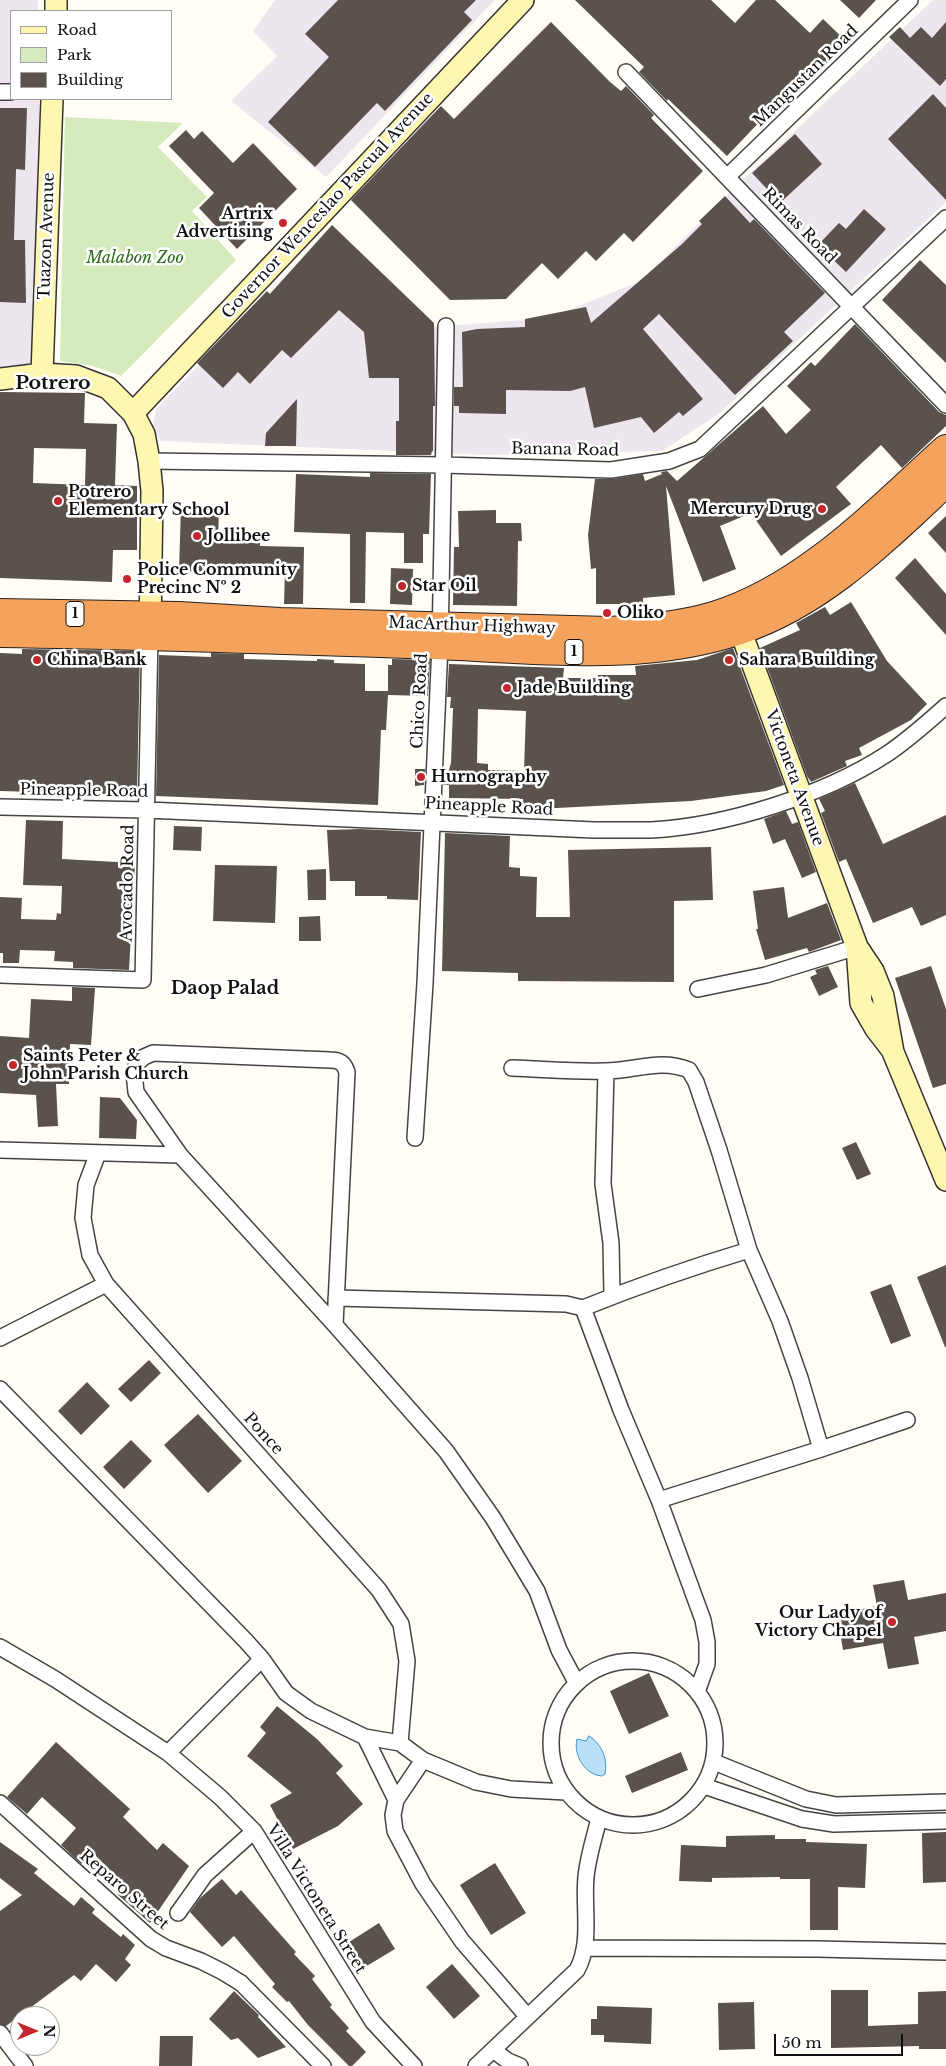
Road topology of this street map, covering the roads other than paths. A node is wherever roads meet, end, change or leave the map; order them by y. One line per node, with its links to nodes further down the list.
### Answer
1 (523, 0): 12 (main road, Governor Wenceslao Pascual Avenue)
2 (910, 0): 5 (street, Mangustan Road)
3 (626, 72): 5 (street, Rimas Road)
4 (52, 100): 9 (main road, Tuazon Avenue)
5 (727, 177): 7 (street, Rimas Road)
6 (946, 218): 7 (street, Banana Road)
7 (852, 307): 11 (street, Rimas Road); 15 (street, Banana Road)
8 (446, 326): 15 (street, Chico Road)
9 (42, 374): 10 (main road); 12 (main road)
10 (0, 380)
11 (946, 404)
12 (133, 413): 14 (main road)
13 (946, 449): 18 (highway, MacArthur Highway / 1)
14 (149, 461): 15 (street, Banana Road); 19 (main road)
15 (444, 465): 21 (street, Chico Road)
16 (946, 482): 18 (highway, MacArthur Highway / 1)
17 (0, 613): 19 (highway, MacArthur Highway / 1)
18 (736, 620): 21 (highway, MacArthur Highway / 1); 23 (main road, Victoneta Avenue)
19 (150, 626): 20 (highway, MacArthur Highway / 1); 21 (highway, MacArthur Highway / 1); 25 (street, Avocado Road)
20 (0, 633)
21 (440, 636): 26 (street, Chico Road)
22 (946, 706): 23 (street, Pineapple Road)
23 (800, 796): 26 (street, Pineapple Road); 27 (main road, Victoneta Avenue)
24 (0, 807): 25 (street, Pineapple Road)
25 (147, 810): 26 (street, Pineapple Road); 28 (street, Avocado Road)
26 (432, 822): 32 (street, Chico Road)
27 (857, 947): 29 (street); 36 (main road, Victoneta Avenue)
28 (0, 975)
29 (698, 989)
30 (512, 1068): 31 (street)
31 (606, 1072): 37 (street); 39 (street)
32 (415, 1138)
33 (0, 1150): 34 (street)
34 (98, 1154): 35 (street); 38 (street, Ponce)
35 (180, 1155): 40 (street); 42 (street)
36 (946, 1180)
37 (749, 1250): 39 (street); 46 (street)
38 (106, 1284): 43 (street); 53 (street, Ponce)
39 (612, 1295): 41 (street)
40 (336, 1298): 41 (street); 42 (street)
41 (583, 1308): 47 (street)
42 (335, 1325): 50 (street)
43 (0, 1338)
44 (0, 1388): 49 (street)
45 (907, 1420): 46 (street)
46 (822, 1449): 47 (street)
47 (658, 1500): 51 (street)
48 (0, 1647): 54 (street, Villa Victoneta Street)
49 (262, 1659): 52 (street); 54 (street)
50 (576, 1682): 51 (street); 58 (street)
51 (697, 1692): 56 (street)
52 (365, 1737): 53 (street); 59 (street)
53 (400, 1743): 55 (street)
54 (168, 1753): 66 (street, Villa Victoneta Street)
55 (423, 1760): 58 (street); 59 (street)
56 (714, 1762): 57 (street); 62 (street)
57 (704, 1786): 63 (street); 65 (street)
58 (566, 1792): 63 (street)
59 (396, 1800): 70 (street)
60 (946, 1802): 62 (street)
61 (0, 1803): 74 (street, Reparo Street)
62 (890, 1804): 65 (street)
63 (600, 1819): 68 (street)
64 (946, 1821): 65 (street)
65 (890, 1823)
66 (254, 1831): 67 (street); 75 (street, Villa Victoneta Street)
67 (178, 1913)
68 (585, 1948): 69 (street); 70 (street)
69 (946, 1952)
70 (527, 2016): 72 (street)
71 (0, 2033): 73 (street)
72 (493, 2050): 76 (street); 77 (street)
73 (25, 2066)
74 (323, 2066)
75 (414, 2066)
76 (476, 2066)
77 (520, 2066)

